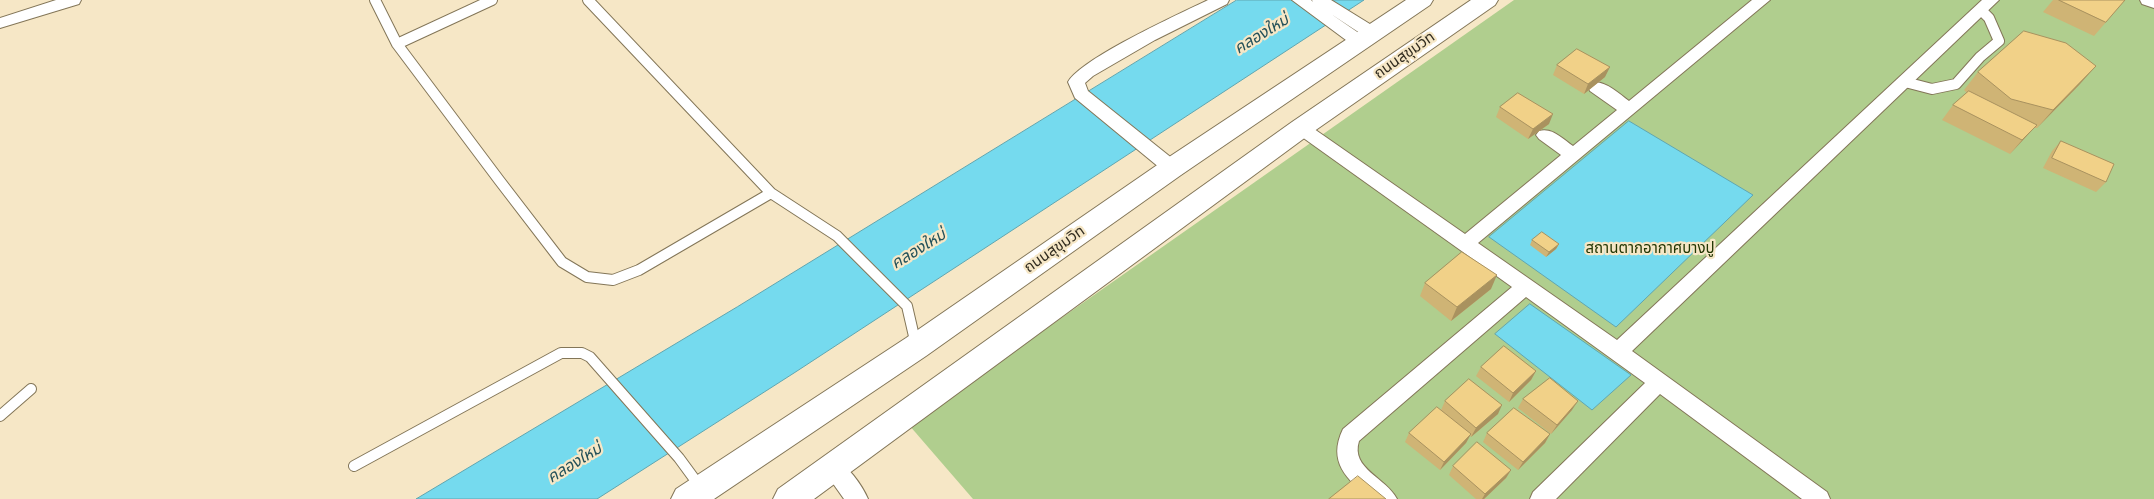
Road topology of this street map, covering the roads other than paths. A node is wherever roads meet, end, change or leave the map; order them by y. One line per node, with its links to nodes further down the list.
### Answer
1 (72, 0): 14 (street)
2 (374, 0): 17 (lane)
3 (492, 0): 17 (lane)
4 (588, 0): 26 (lane)
5 (1221, 0): 25 (street)
6 (1300, 0): 15 (street)
7 (1320, 0): 15 (street)
8 (1422, 0): 16 (highway, ถนนสุขุมวิท)
9 (1487, 0): 22 (highway, ถนนสุขุมวิท)
10 (1762, 0): 21 (street)
11 (2148, 0): 12 (street)
12 (2154, 3)
13 (1986, 5): 18 (street); 18 (lane)
14 (0, 23)
15 (1344, 23): 16 (street)
16 (1366, 38): 20 (highway, ถนนสุขุมวิท)
17 (397, 44): 26 (lane)
18 (1905, 82): 30 (street)
19 (1596, 87): 21 (street)
20 (1266, 105): 22 (highway); 25 (highway, ถนนสุขุมวิท)
21 (1629, 109): 24 (street)
22 (1301, 128): 27 (street); 35 (highway, ถนนสุขุมวิท)
23 (1545, 135): 24 (street)
24 (1573, 155): 27 (street)
25 (1172, 168): 29 (highway, ถนนสุขุมวิท)
26 (771, 193): 29 (lane)
27 (1465, 244): 28 (street)
28 (1525, 286): 30 (street); 39 (street)
29 (916, 347): 36 (highway, ถนนสุขุมวิท)
30 (1618, 352): 31 (street)
31 (1659, 382): 40 (street); 41 (street)
32 (31, 389): 33 (lane)
33 (0, 416)
34 (354, 466): 36 (lane)
35 (833, 468): 37 (highway, ถนนสุขุมวิท); 38 (street)
36 (694, 494)
37 (789, 499)
38 (857, 499)
39 (1386, 499)
40 (1541, 499)
41 (1819, 499)

